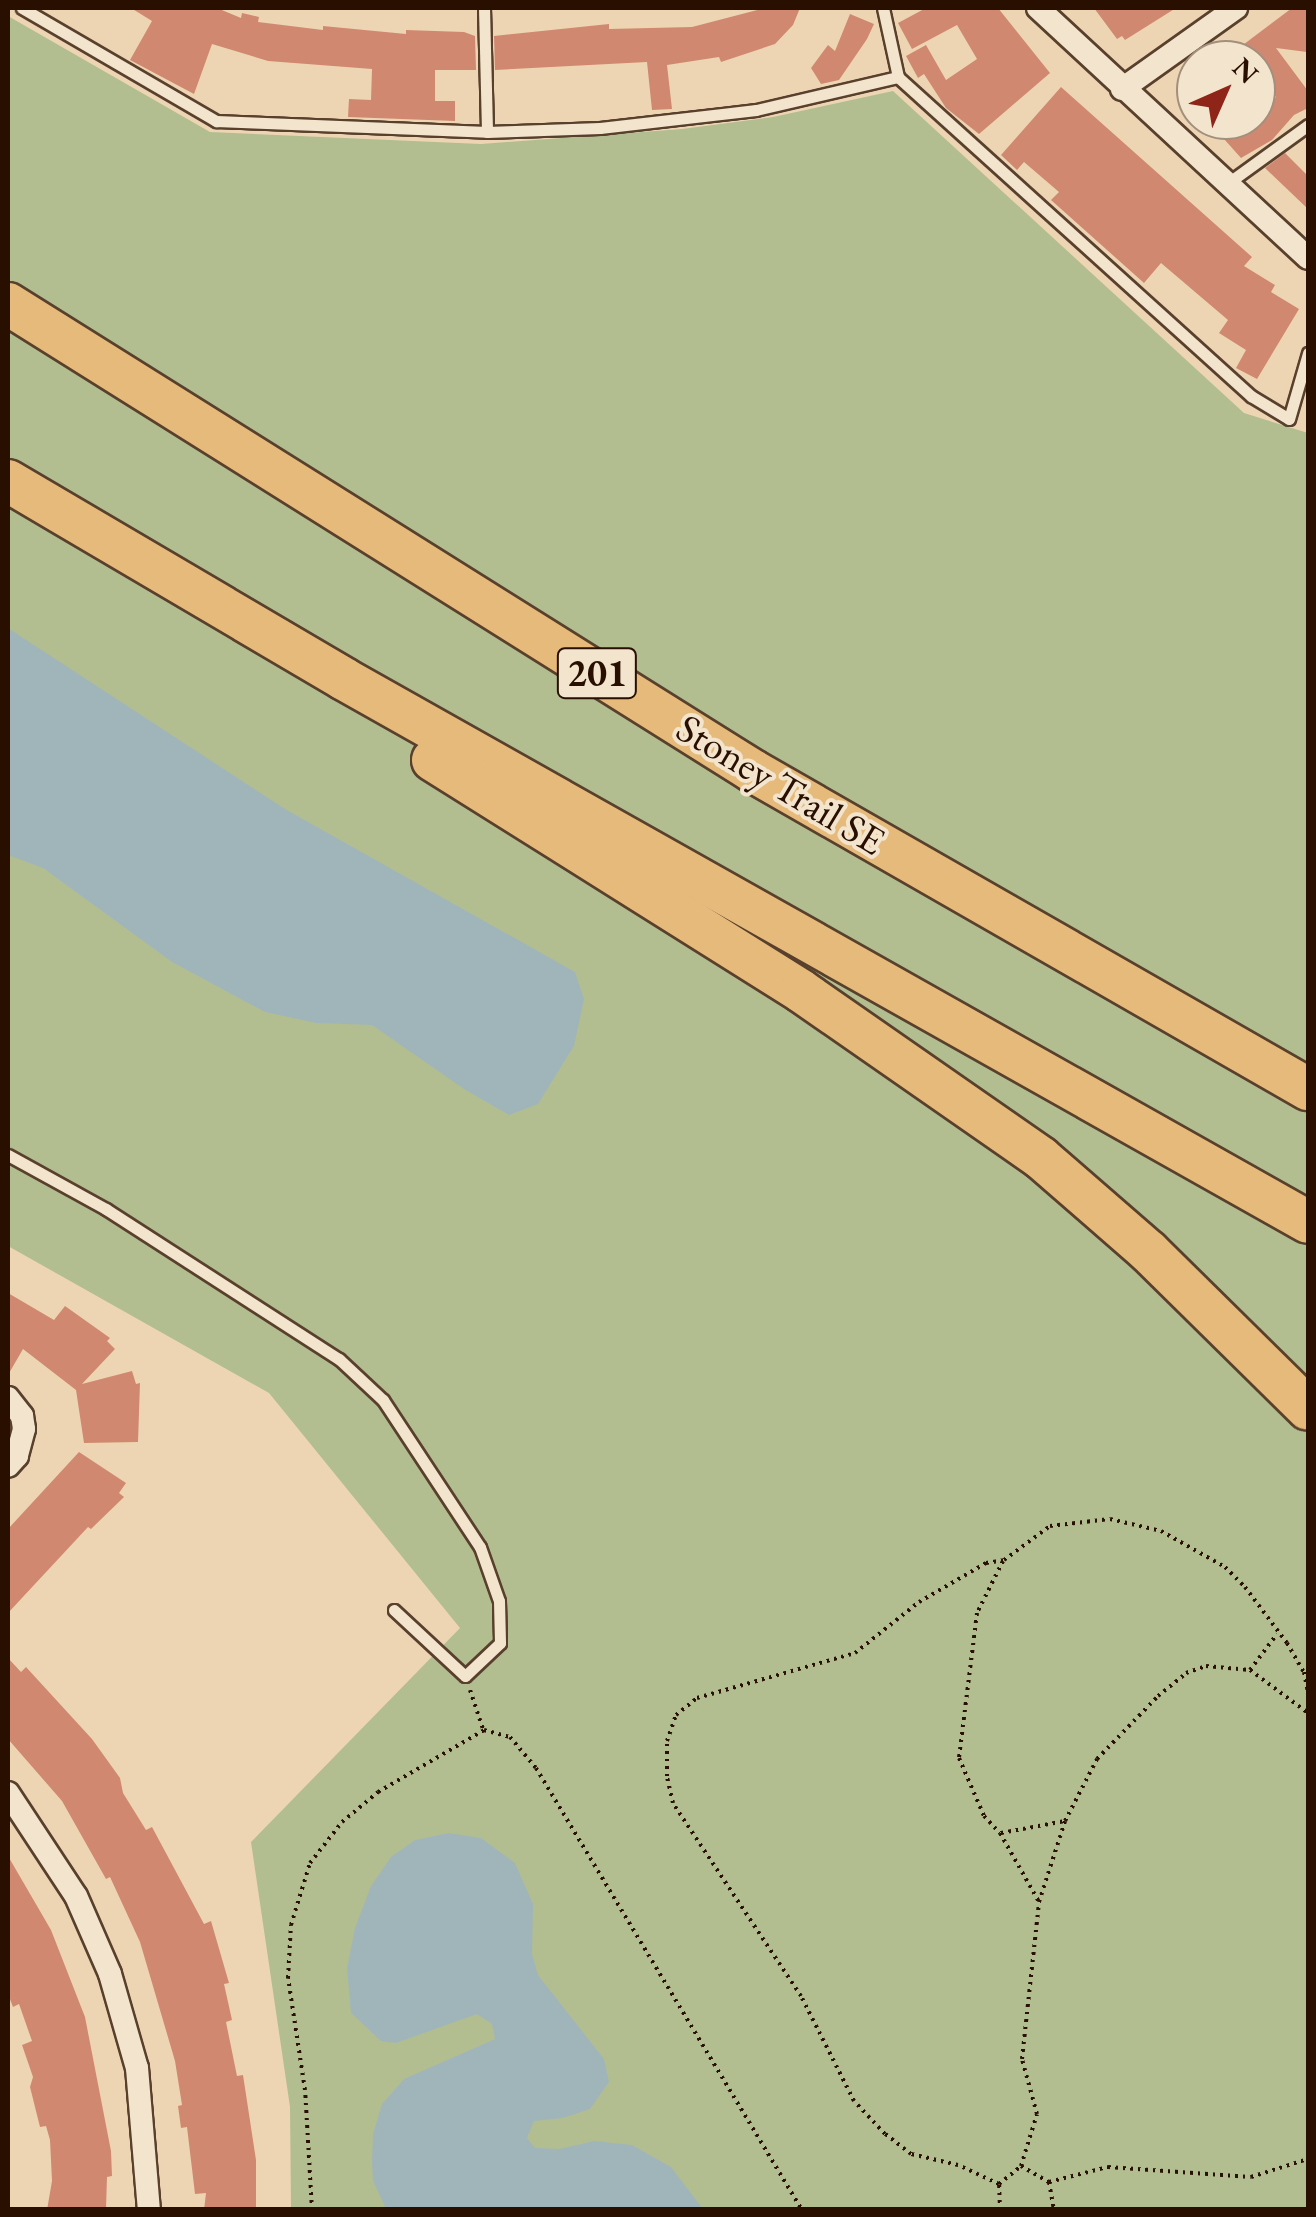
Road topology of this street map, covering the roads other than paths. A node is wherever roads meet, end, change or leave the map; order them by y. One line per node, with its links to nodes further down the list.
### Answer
1 (22, 8): 9 (lane)
2 (484, 8): 9 (lane)
3 (883, 8): 6 (lane)
4 (1038, 8): 7 (street)
5 (1236, 8): 7 (street)
6 (898, 77): 9 (lane); 13 (lane)
7 (1122, 88): 10 (street)
8 (1308, 125): 10 (lane)
9 (487, 132)
10 (1228, 183): 11 (street)
11 (1308, 258)
12 (8, 304): 16 (highway, Stoney Trail SE / 201)
13 (1308, 353)
14 (8, 481): 15 (highway)
15 (344, 679): 18 (highway); 20 (highway)
16 (1308, 1089)
17 (8, 1155): 22 (lane)
18 (1308, 1222)
19 (8, 1398): 21 (street)
20 (1308, 1409)
21 (8, 1466)
22 (394, 1610)
23 (8, 1793): 24 (street)
24 (149, 2210)

